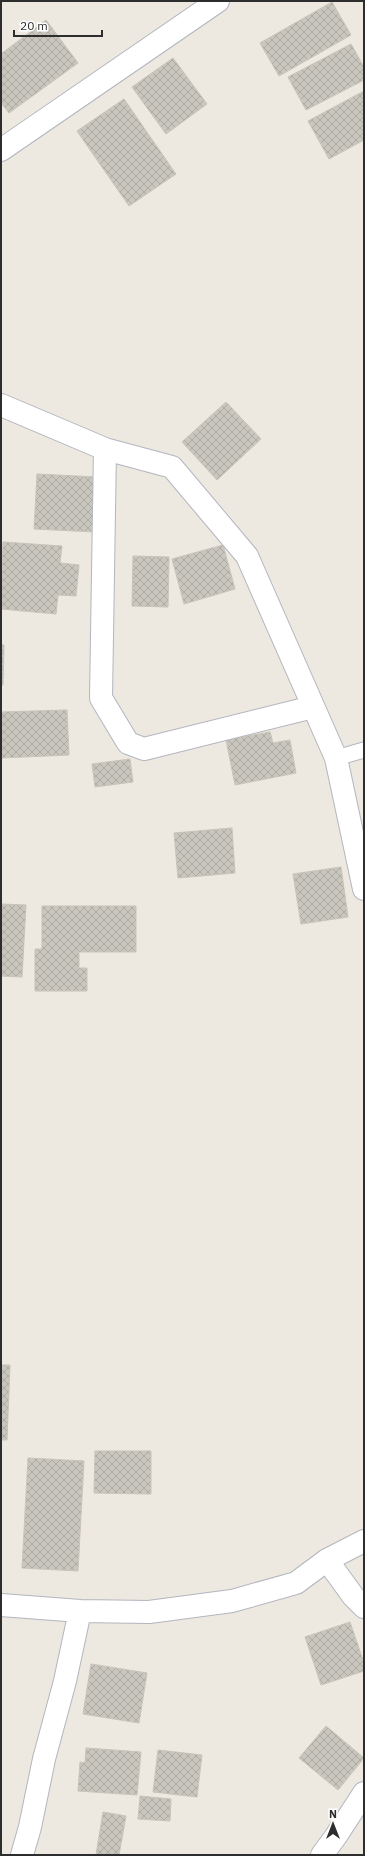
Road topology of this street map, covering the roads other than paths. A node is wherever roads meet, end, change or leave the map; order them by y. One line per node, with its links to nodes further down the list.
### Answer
1 (218, 1): 2 (street)
2 (1, 150)
3 (1, 405): 4 (street)
4 (105, 449): 5 (street); 5 (street)
5 (313, 706): 7 (street)
6 (364, 750): 7 (lane)
7 (336, 758): 8 (street)
8 (364, 889)
9 (364, 1541): 10 (street)
10 (327, 1560): 12 (street); 13 (street)
11 (1, 1605): 13 (street)
12 (364, 1607)
13 (80, 1611): 15 (street)
14 (364, 1793): 16 (street)
15 (22, 1855)
16 (322, 1855)

